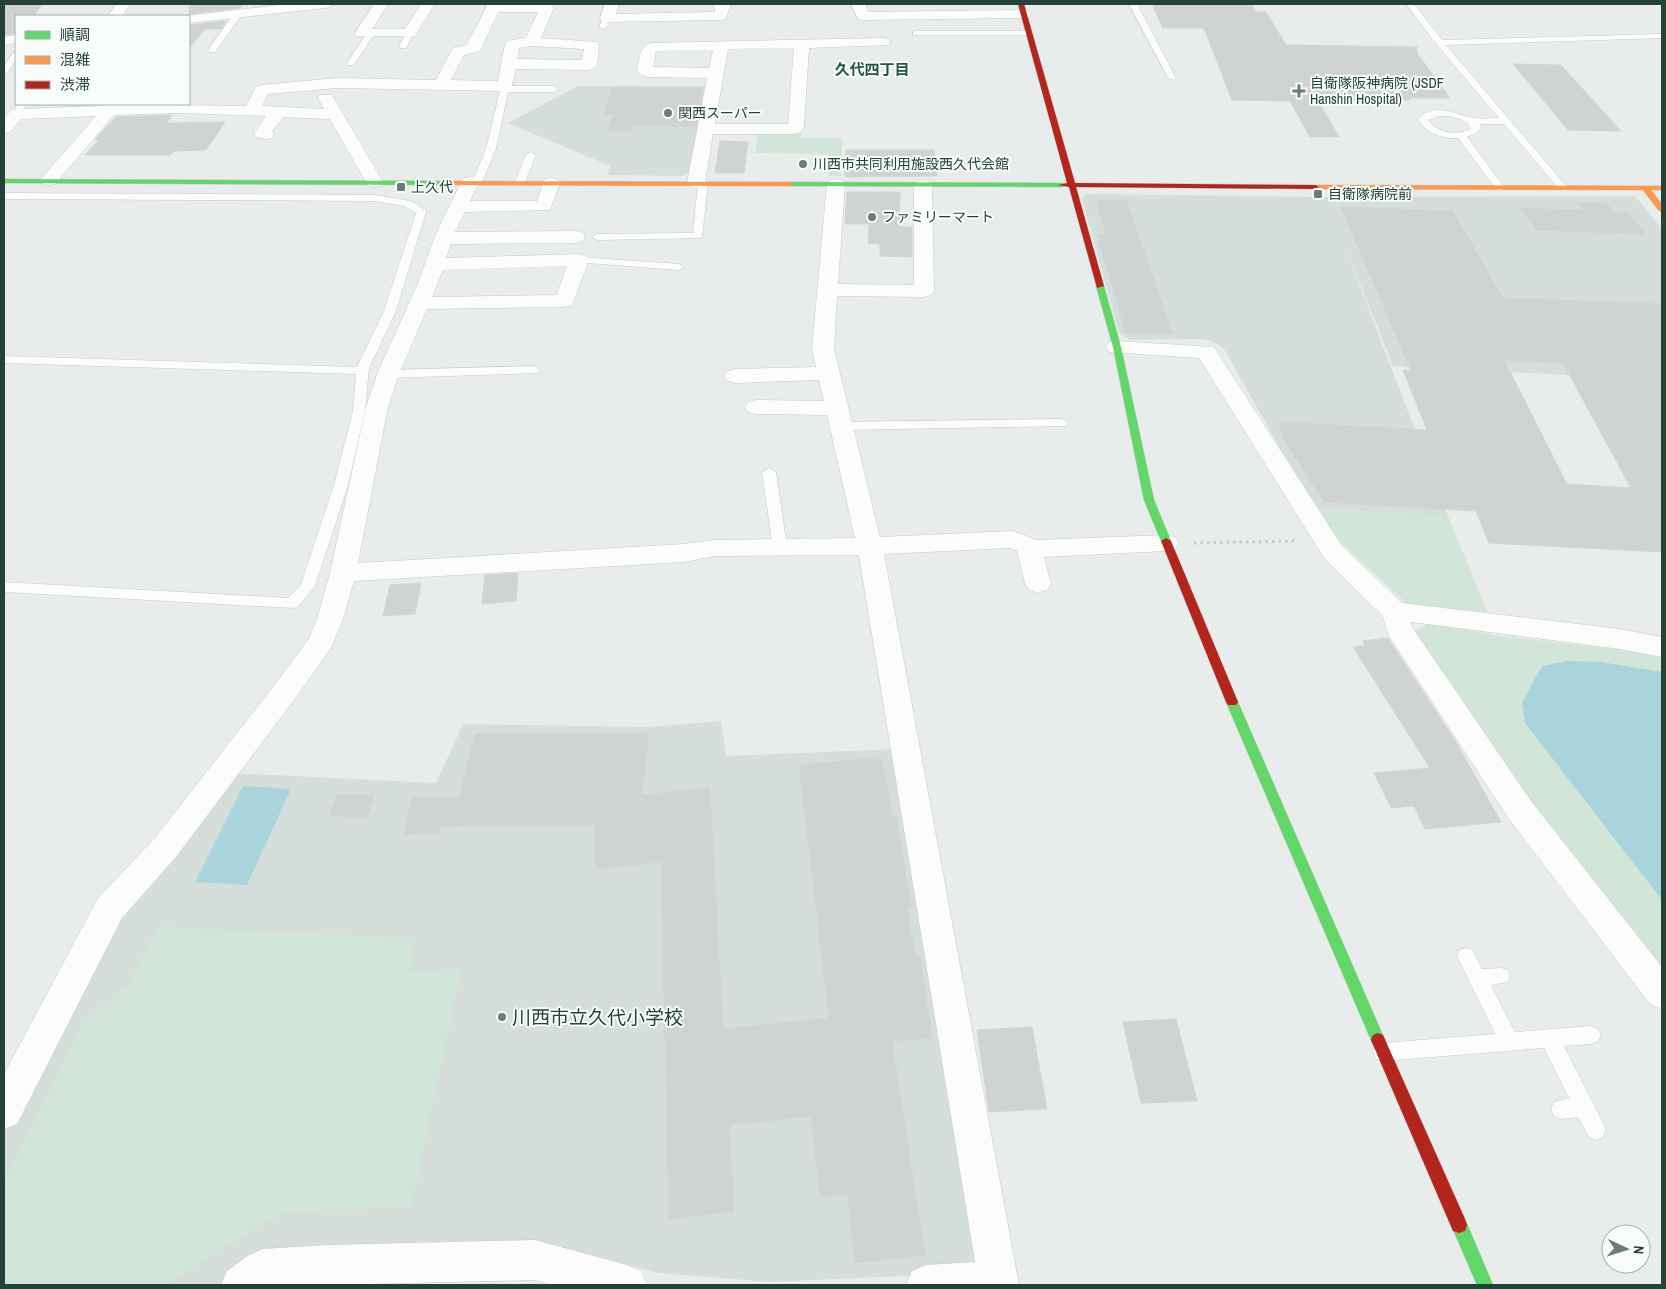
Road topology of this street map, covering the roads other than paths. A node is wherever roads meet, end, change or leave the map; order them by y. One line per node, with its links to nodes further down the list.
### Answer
1 (123, 4): 15 (street)
2 (326, 4): 9 (street)
3 (381, 4): 17 (street)
4 (428, 4): 18 (street)
5 (612, 4): 13 (street)
6 (858, 4): 11 (street)
7 (1133, 4): 34 (lane)
8 (1410, 4): 25 (lane)
9 (281, 6): 14 (street)
10 (494, 6): 22 (street); 36 (street)
11 (962, 9): 12 (street)
12 (1023, 9): 20 (street)
13 (725, 12)
14 (238, 14): 16 (street); 28 (lane)
15 (116, 15)
16 (190, 19)
17 (371, 33): 18 (street); 30 (lane)
18 (410, 33): 27 (lane)
19 (916, 33): 20 (lane)
20 (1030, 34): 60 (street)
21 (1662, 36): 25 (lane)
22 (532, 42): 31 (street); 31 (street)
23 (882, 42): 24 (street)
24 (802, 43): 26 (street); 47 (street)
25 (1440, 43): 45 (lane)
26 (721, 45): 33 (street); 33 (street)
27 (403, 46)
28 (212, 50)
29 (15, 56): 32 (lane)
30 (351, 64)
31 (510, 64): 37 (street)
32 (4, 71)
33 (716, 72): 47 (street)
34 (1172, 78)
35 (317, 84): 36 (street); 41 (street); 43 (street)
36 (441, 85): 37 (street)
37 (505, 88): 38 (lane); 54 (lane)
38 (554, 89)
39 (110, 108): 40 (street); 41 (street); 51 (street)
40 (19, 109): 46 (street)
41 (251, 111): 42 (street)
42 (280, 111): 43 (street); 48 (street)
43 (336, 114): 53 (street)
44 (1472, 121): 45 (lane); 49 (lane); 49 (lane)
45 (1507, 121): 61 (lane)
46 (4, 128)
47 (706, 129): 57 (street)
48 (262, 133)
49 (1461, 135): 62 (lane)
50 (531, 155): 55 (lane)
51 (49, 180): 52 (street); 53 (street)
52 (4, 181)
53 (374, 182): 54 (street)
54 (474, 182): 55 (street); 66 (street)
55 (520, 182): 56 (street)
56 (551, 182): 57 (street); 66 (street)
57 (700, 183): 58 (street); 69 (lane)
58 (836, 184): 59 (street); 74 (street)
59 (924, 185): 60 (street); 74 (street)
60 (1072, 186): 62 (street); 76 (street)
61 (1562, 187): 62 (street); 63 (street)
62 (1500, 188)
63 (1645, 188): 64 (street); 67 (street)
64 (1662, 188)
65 (4, 196): 79 (lane)
66 (459, 207): 70 (street)
67 (1662, 210)
68 (576, 236): 70 (street)
69 (597, 237)
70 (443, 238): 72 (street)
71 (579, 260): 72 (street); 73 (lane); 75 (street)
72 (434, 264): 75 (street)
73 (679, 267)
74 (828, 290): 80 (street)
75 (419, 303): 81 (street)
76 (1117, 347): 87 (street); 94 (street)
77 (4, 360): 79 (lane)
78 (534, 370): 81 (lane)
79 (363, 371): 93 (lane)
80 (829, 373): 82 (street); 84 (street)
81 (388, 374): 91 (street)
82 (736, 376)
83 (756, 408): 84 (street)
84 (839, 417): 85 (lane); 88 (street)
85 (1062, 423)
86 (769, 472): 89 (lane)
87 (1166, 543): 90 (street); 103 (street)
88 (870, 546): 89 (street); 90 (street); 109 (street)
89 (780, 547): 91 (street)
90 (1029, 549): 92 (street)
91 (343, 573): 106 (street)
92 (1038, 584)
93 (4, 586)
94 (1394, 611): 95 (street); 99 (street)
95 (1662, 647)
96 (1466, 956): 98 (lane)
97 (1501, 976): 98 (lane)
98 (1477, 978): 102 (lane)
99 (1662, 993)
100 (1591, 1035): 101 (lane)
101 (1549, 1038): 102 (lane); 104 (lane)
102 (1509, 1042): 103 (lane)
103 (1384, 1052): 113 (street)
104 (1584, 1106): 105 (lane); 107 (lane)
105 (1561, 1109)
106 (4, 1111)
107 (1596, 1130)
108 (585, 1280): 110 (street); 111 (street)
109 (998, 1283): 112 (street)
110 (242, 1285)
111 (627, 1285)
112 (926, 1285)
113 (1485, 1285)

